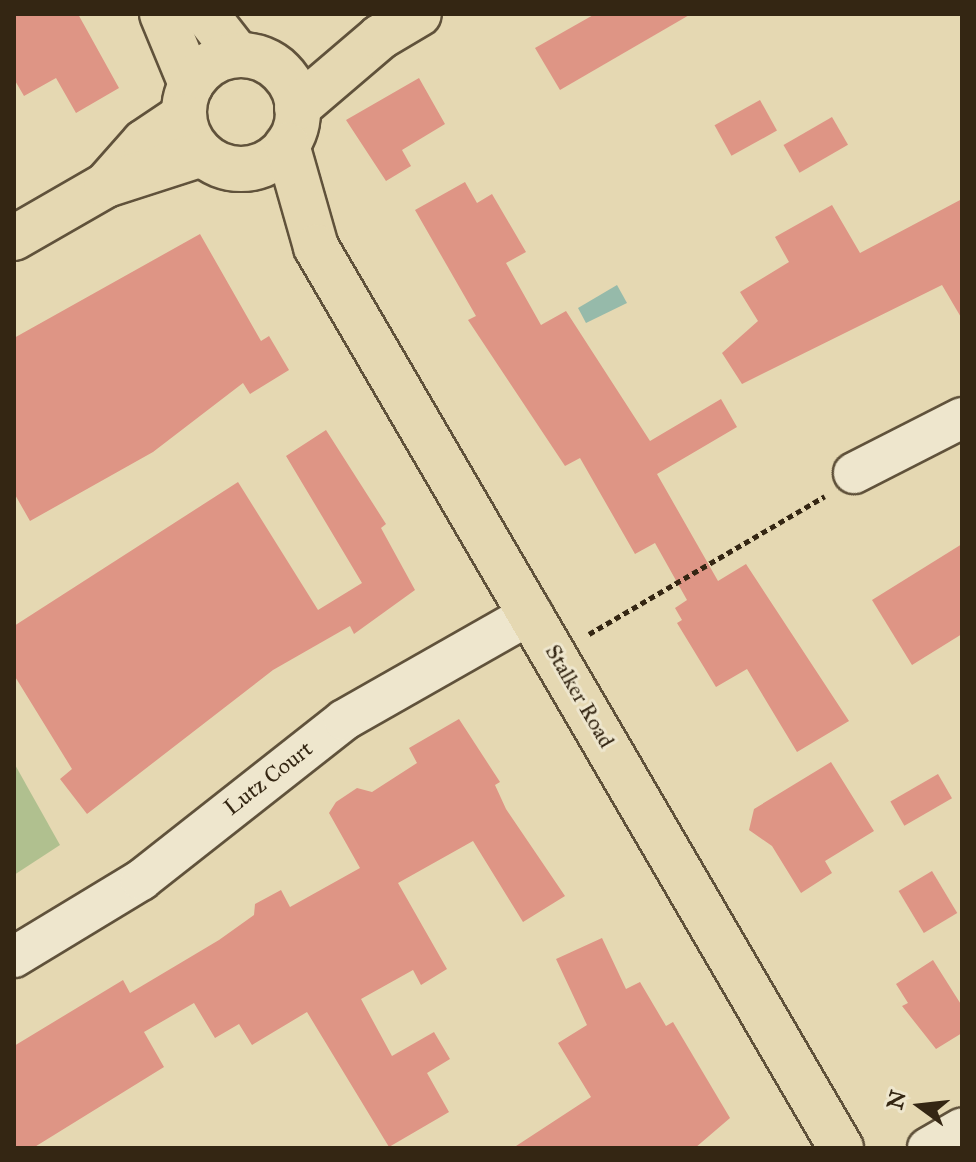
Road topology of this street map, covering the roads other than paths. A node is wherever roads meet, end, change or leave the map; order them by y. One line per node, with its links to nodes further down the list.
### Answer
1 (162, 14): 7 (main road, Stalker Road)
2 (206, 14): 5 (main road)
3 (419, 14): 4 (main road)
4 (380, 37): 5 (main road); 6 (main road)
5 (256, 61): 6 (main road, Stalker Road); 7 (main road)
6 (292, 126): 7 (main road); 9 (main road, Stalker Road)
7 (203, 131): 8 (main road); 9 (main road, Stalker Road)
8 (14, 238)
9 (316, 247): 12 (main road, Stalker Road)
10 (962, 418): 11 (street)
11 (854, 473)
12 (532, 613): 13 (street, Lutz Court); 15 (main road, Stalker Road)
13 (14, 957)
14 (962, 1128): 16 (street)
15 (841, 1148)
16 (928, 1148)

